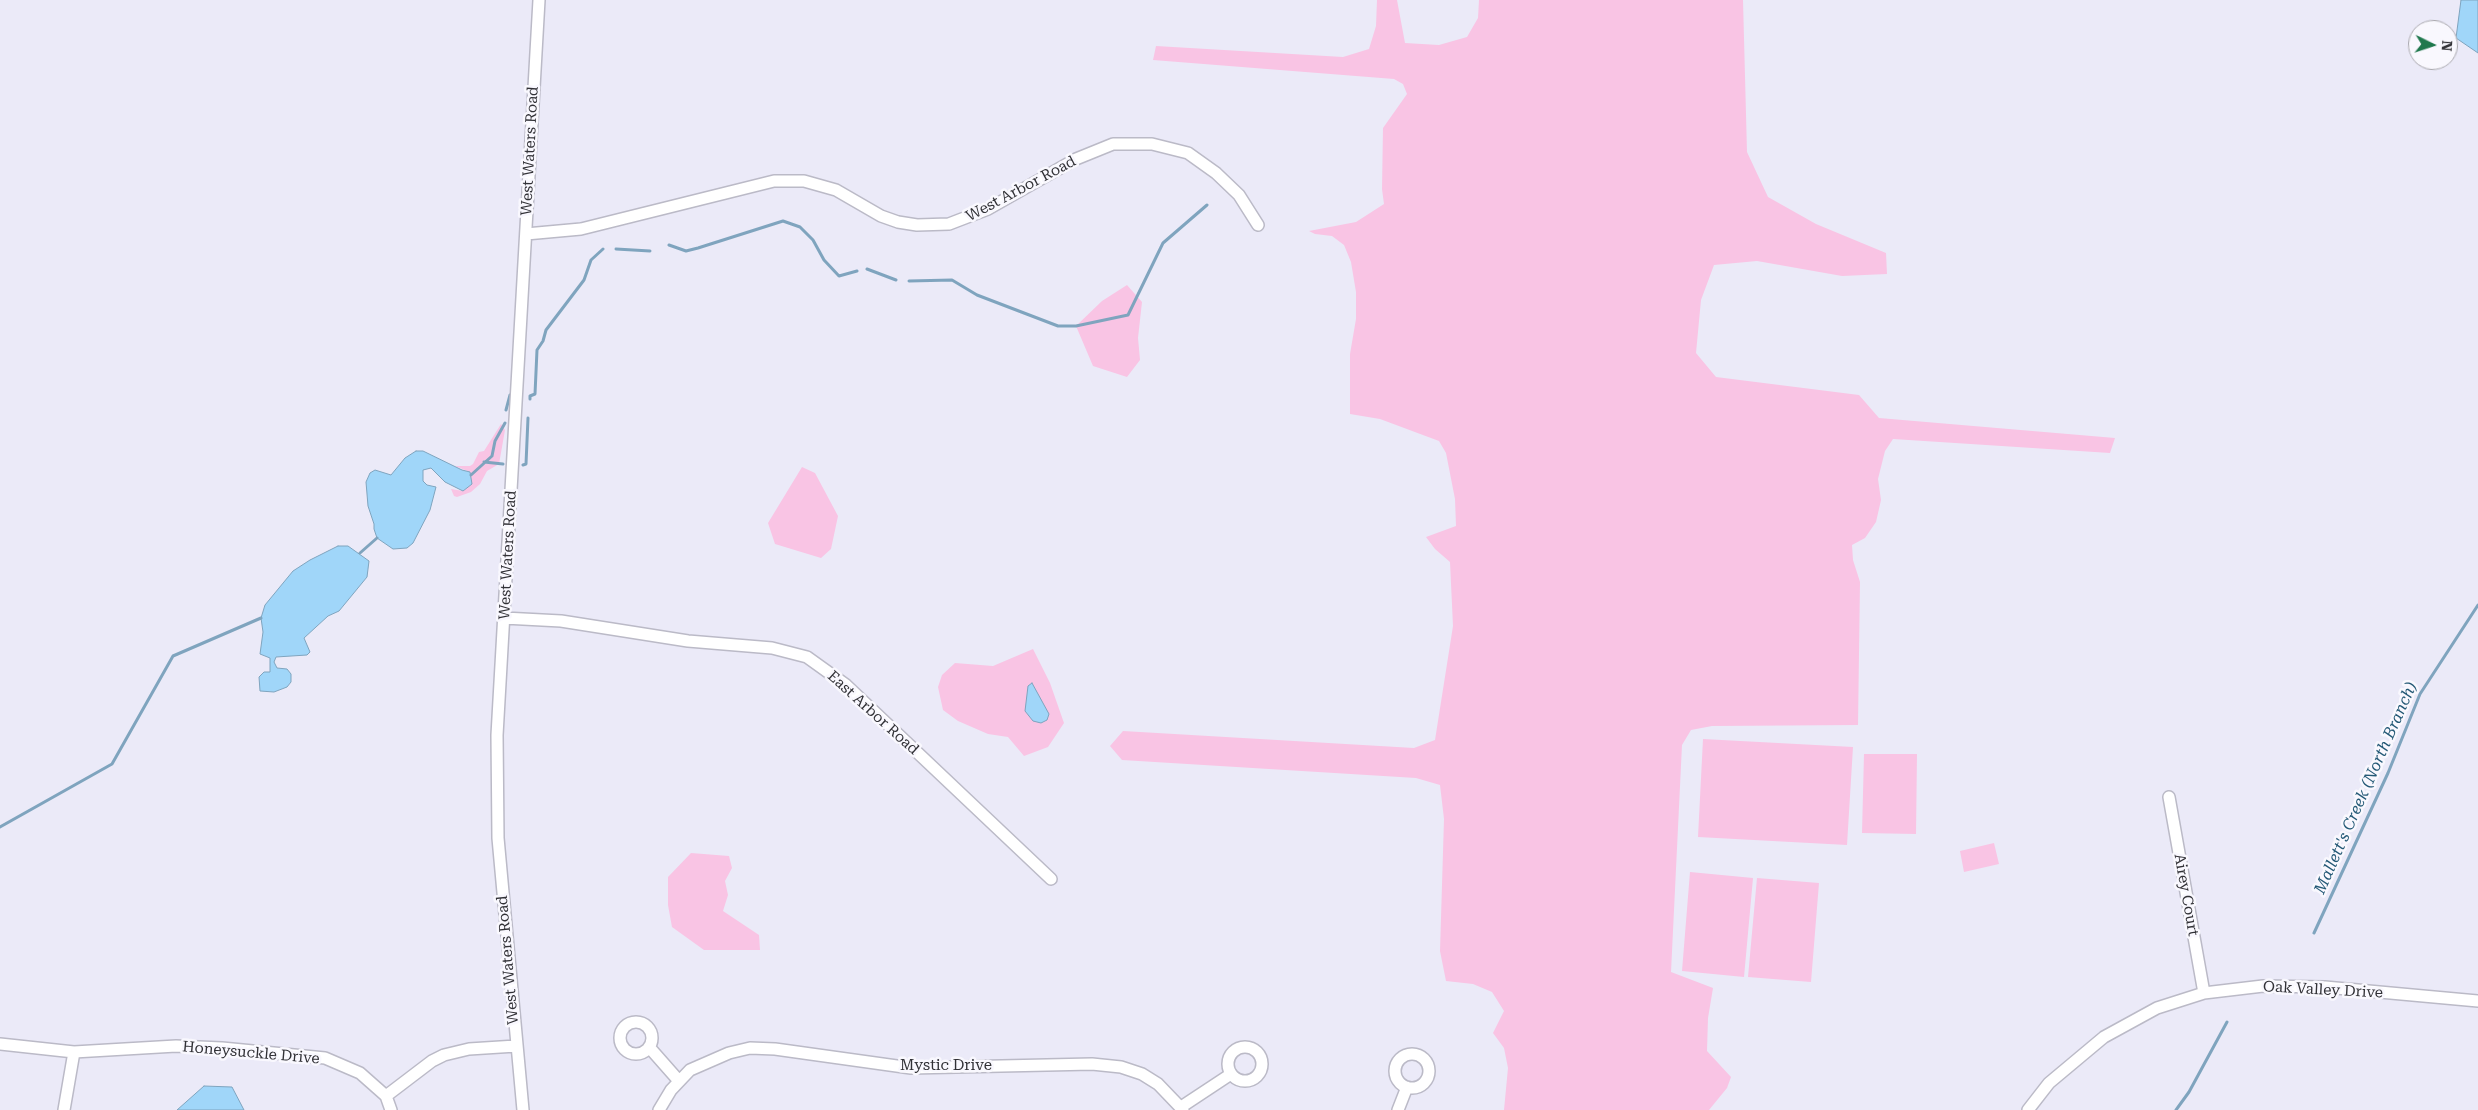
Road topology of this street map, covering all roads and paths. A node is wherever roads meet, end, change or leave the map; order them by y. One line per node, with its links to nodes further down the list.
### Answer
1 (539, 0): 3 (street, West Waters Road)
2 (1258, 225): 3 (street, West Arbor Road)
3 (526, 234): 4 (street, West Waters Road)
4 (504, 618): 6 (street, East Arbor Road); 10 (street, West Waters Road)
5 (2169, 797): 7 (street, Airey Court)
6 (1051, 879)
7 (2204, 993): 8 (street, Oak Valley Drive); 23 (street, Oak Valley Drive)
8 (2478, 1001)
9 (0, 1044): 12 (street, Honeysuckle Drive)
10 (516, 1046): 16 (street); 20 (street, West Waters Road)
11 (649, 1048): 14 (street)
12 (74, 1052): 16 (street, Honeysuckle Drive); 18 (street)
13 (1231, 1074): 17 (street)
14 (679, 1081): 17 (street, Mystic Drive); 21 (street, Mystic Drive)
15 (1406, 1087): 22 (street)
16 (386, 1096): 19 (street, Honeysuckle Drive)
17 (1182, 1109)
18 (64, 1110)
19 (391, 1110)
20 (523, 1110)
21 (659, 1110)
22 (1398, 1110)
23 (2028, 1110)

